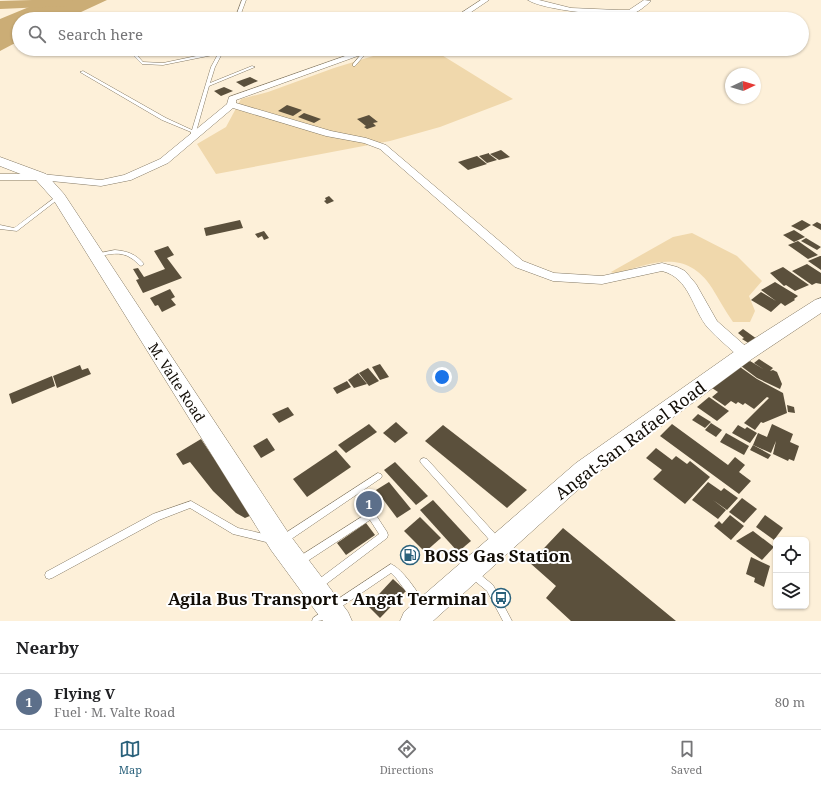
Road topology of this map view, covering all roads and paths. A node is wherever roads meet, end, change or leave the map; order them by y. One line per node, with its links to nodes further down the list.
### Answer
1 (244, 0): 5 (lane)
2 (486, 0): 6 (street)
3 (531, 0): 4 (street)
4 (647, 1)
5 (240, 12)
6 (467, 12)
7 (136, 56): 8 (lane)
8 (195, 56)
9 (219, 56): 15 (lane)
10 (352, 56): 16 (street)
11 (363, 56): 12 (lane)
12 (354, 65)
13 (253, 67): 15 (lane)
14 (82, 72): 17 (lane)
15 (208, 86): 17 (lane)
16 (232, 105): 17 (street); 25 (street)
17 (193, 135): 19 (street)
18 (2, 167): 19 (main road, M. Valte Road)
19 (40, 177): 20 (main road, M. Valte Road)
20 (59, 197): 21 (lane); 22 (main road, M. Valte Road)
21 (0, 227)
22 (95, 255): 23 (lane); 28 (main road, M. Valte Road)
23 (141, 264)
24 (818, 310): 25 (main road, Angat-San Rafael Road)
25 (745, 354): 29 (main road, Angat-San Rafael Road)
26 (424, 461): 29 (lane)
27 (378, 476): 28 (lane)
28 (280, 542): 30 (main road, M. Valte Road); 32 (lane)
29 (499, 545): 31 (main road, Angat-San Rafael Road)
30 (296, 563): 33 (main road, M. Valte Road); 33 (lane)
31 (470, 572): 34 (main road, Angat-San Rafael Road); 36 (lane)
32 (49, 575)
33 (314, 588): 35 (main road, M. Valte Road)
34 (419, 616): 35 (lane)
35 (329, 617)
36 (508, 621)

